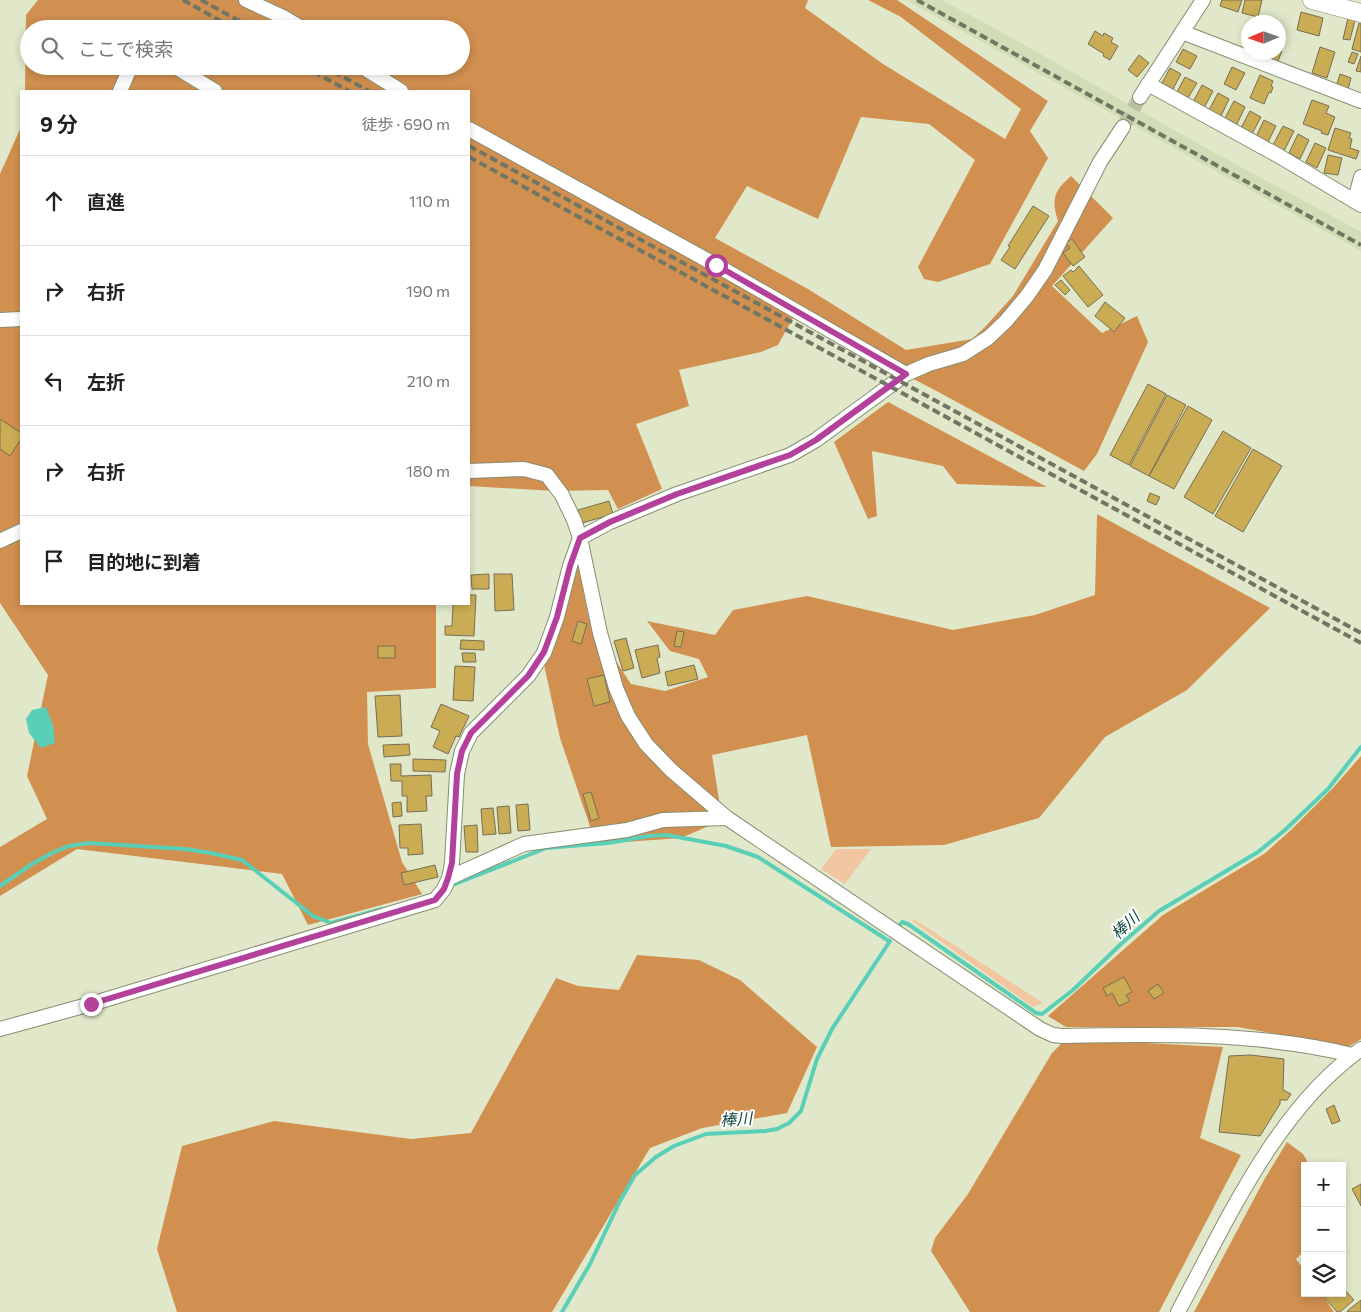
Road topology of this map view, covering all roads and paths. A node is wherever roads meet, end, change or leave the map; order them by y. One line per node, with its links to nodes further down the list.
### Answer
1 (246, 0): 5 (street)
2 (1203, 0): 6 (street)
3 (1312, 0): 4 (main road)
4 (1361, 13)
5 (287, 20)
6 (1182, 32): 10 (street); 15 (street)
7 (127, 75): 11 (street)
8 (189, 75): 12 (street)
9 (375, 75): 13 (street)
10 (1148, 84): 14 (street); 19 (street)
11 (120, 90)
12 (213, 90)
13 (399, 90)
14 (1140, 97)
15 (1361, 101)
16 (1123, 127): 22 (street)
17 (470, 130): 22 (street)
18 (1361, 177): 19 (street)
19 (1358, 202)
20 (20, 316): 21 (street)
21 (0, 320)
22 (906, 374): 25 (street)
23 (470, 471): 25 (street)
24 (20, 532): 26 (street)
25 (580, 538): 27 (street); 28 (street)
26 (0, 541)
27 (727, 818): 28 (street); 30 (street)
28 (448, 878): 29 (street)
29 (0, 1029)
30 (1356, 1052): 31 (street)
31 (1178, 1312)

